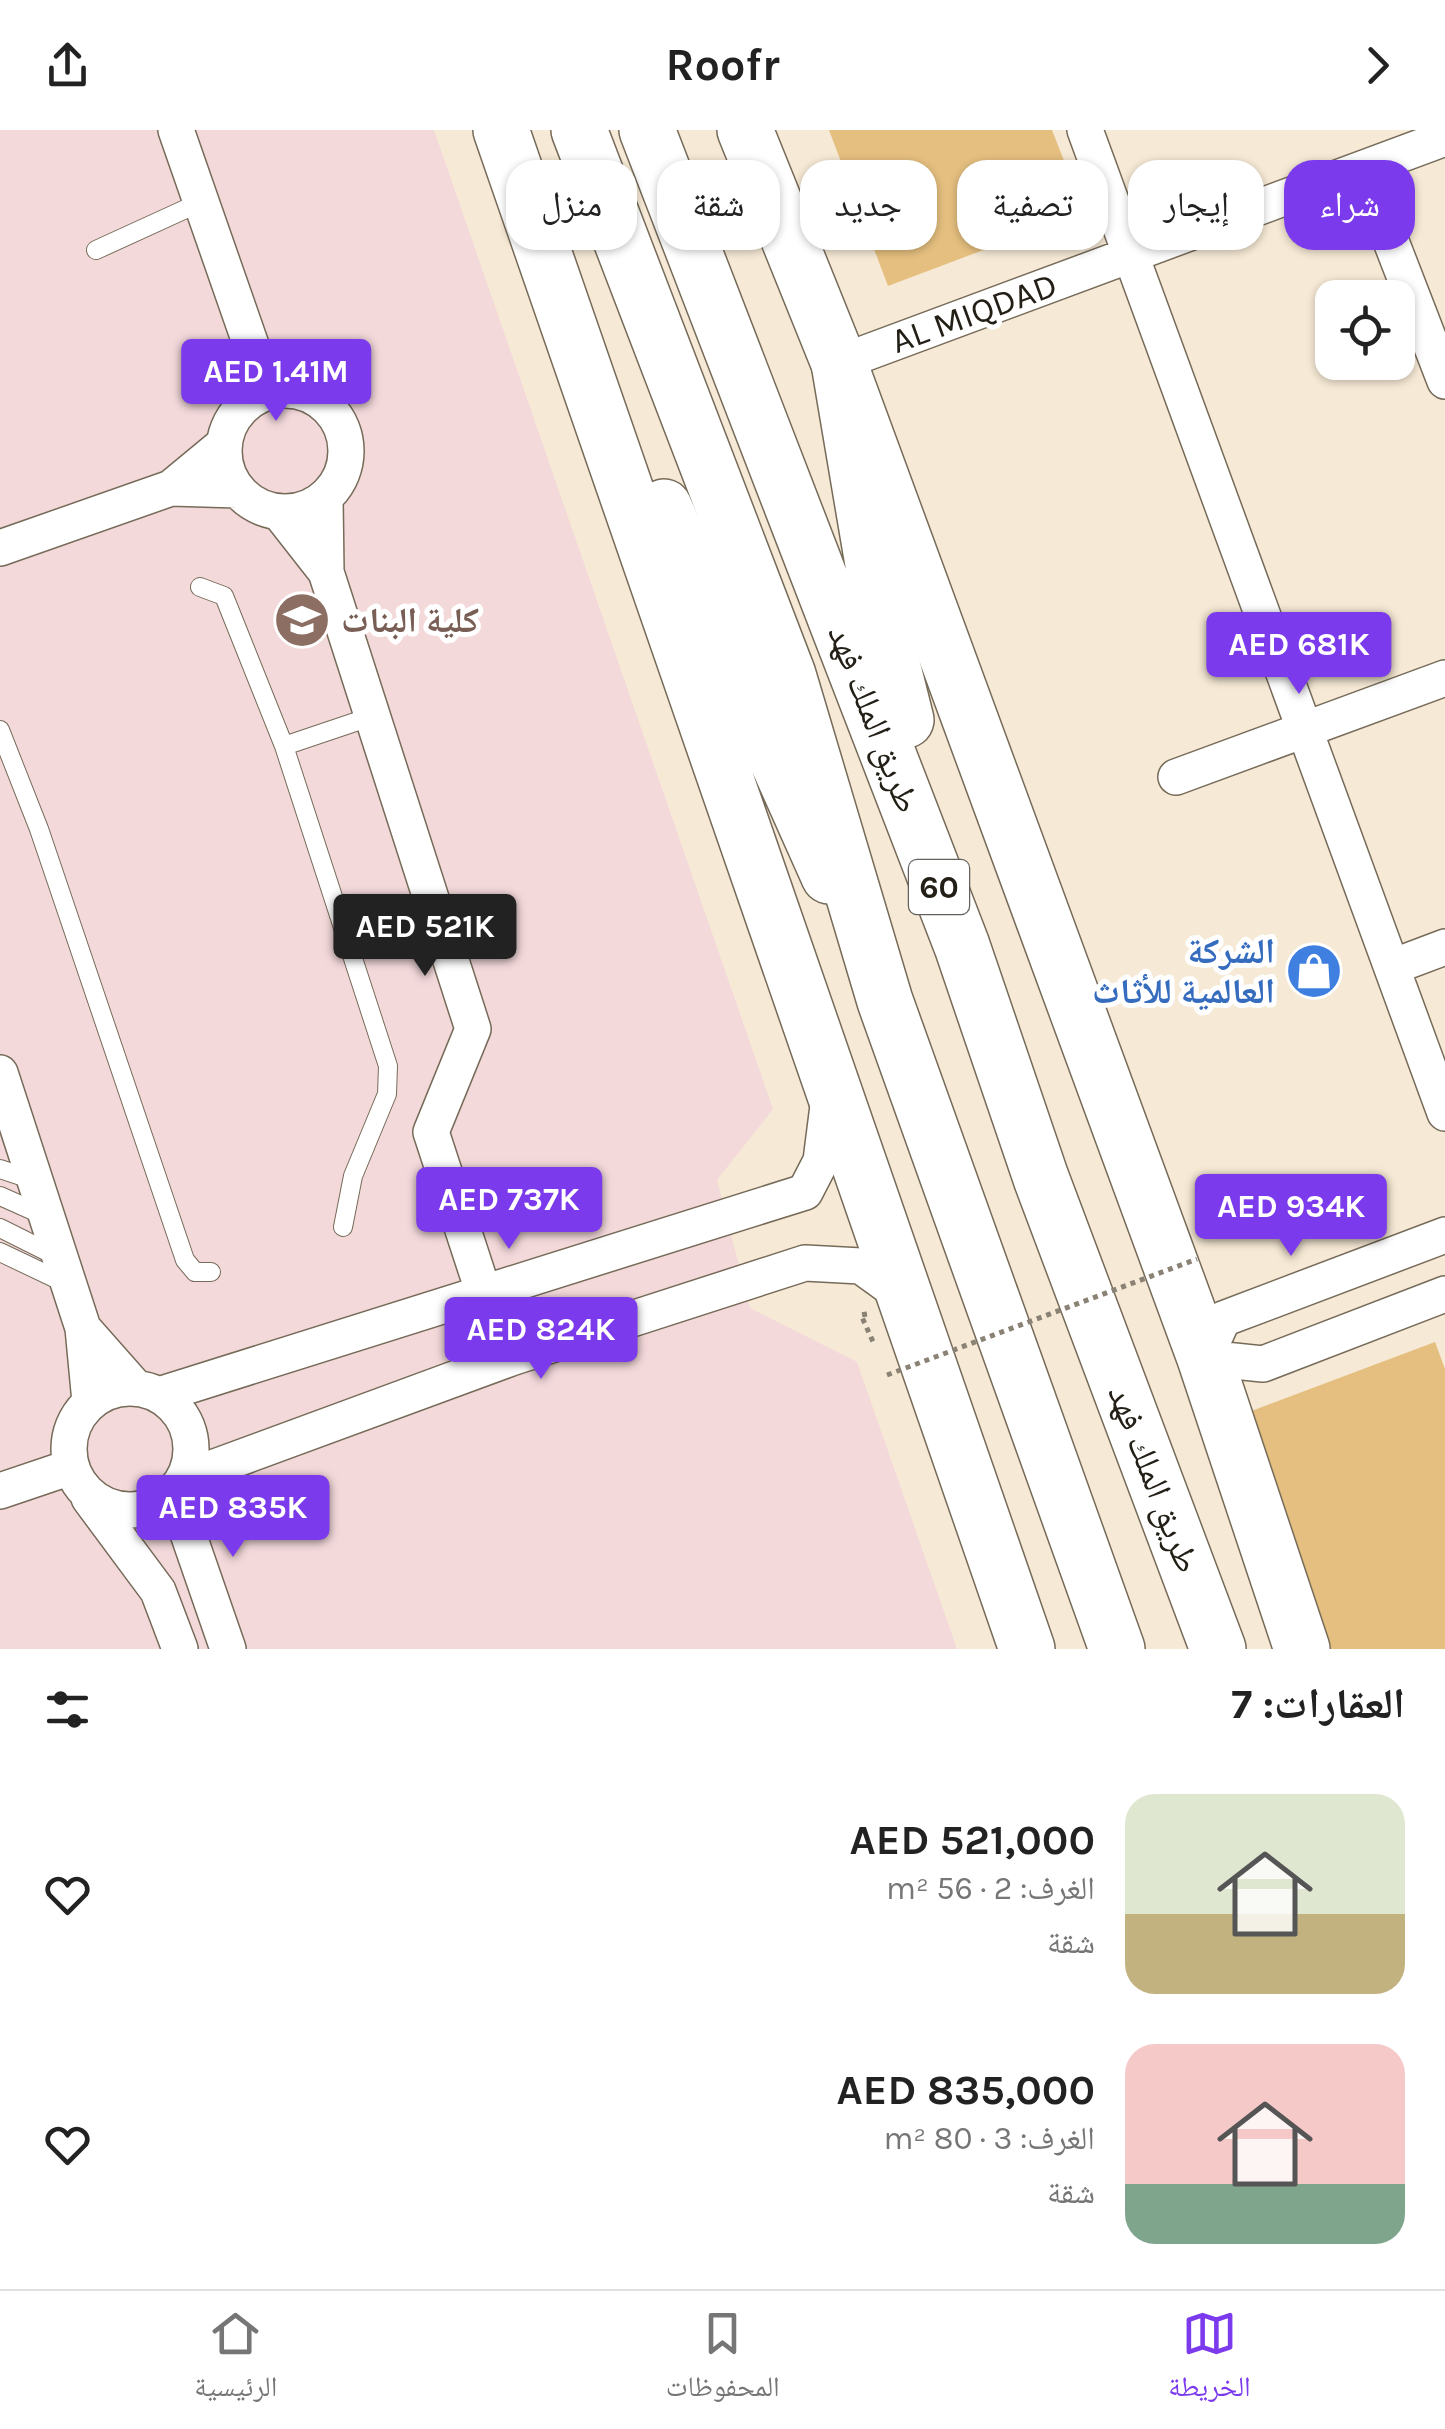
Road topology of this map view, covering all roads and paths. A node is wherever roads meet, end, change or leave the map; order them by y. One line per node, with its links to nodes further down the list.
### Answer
1 (176, 130): 11 (street)
2 (500, 130): 8 (main road)
3 (579, 130): 41 (main road, طريق الملك فهد / 60)
4 (648, 130): 38 (main road, طريق الملك فهد / 60)
5 (746, 130): 18 (main road)
6 (1086, 130): 16 (street)
7 (1445, 138): 9 (street, AL MIQDAD)
8 (511, 160)
9 (1385, 160)
10 (1284, 198): 16 (street, AL MIQDAD)
11 (200, 202): 12 (lane); 17 (street)
12 (96, 250)
13 (543, 250): 43 (main road)
14 (547, 250): 41 (main road)
15 (1395, 250): 19 (street)
16 (1131, 255): 18 (street, AL MIQDAD); 33 (street)
17 (252, 348): 20 (street); 21 (street)
18 (839, 363): 38 (main road); 61 (main road)
19 (1445, 381)
20 (291, 390): 21 (street); 25 (street)
21 (245, 404): 22 (street)
22 (223, 445): 23 (street); 24 (street)
23 (171, 488): 24 (street); 27 (street)
24 (238, 490): 26 (street)
25 (325, 498): 26 (street); 28 (street)
26 (280, 512): 28 (street)
27 (0, 548)
28 (326, 572): 31 (street)
29 (200, 586): 34 (lane)
30 (1445, 678): 33 (street)
31 (373, 716): 34 (lane); 36 (street)
32 (0, 730): 55 (lane)
33 (1304, 730): 35 (street); 40 (street)
34 (284, 746): 37 (lane)
35 (1176, 778)
36 (433, 900): 37 (lane); 56 (street)
37 (346, 934): 50 (lane)
38 (962, 946): 72 (main road, طريق الملك فهد / 60)
39 (1445, 947): 40 (street)
40 (1392, 967): 44 (street)
41 (885, 1001): 71 (main road, طريق الملك فهد / 60)
42 (0, 1073): 46 (street)
43 (831, 1082): 56 (street); 58 (main road)
44 (1445, 1113)
45 (0, 1169): 46 (lane)
46 (36, 1181): 48 (street)
47 (0, 1196): 48 (lane)
48 (47, 1216): 54 (street)
49 (0, 1228): 54 (lane)
50 (342, 1228)
51 (1445, 1236): 61 (street)
52 (0, 1252): 54 (lane)
53 (1197, 1259): 62 (path, bridge)
54 (65, 1272): 59 (street)
55 (212, 1272)
56 (484, 1294): 60 (street); 63 (street)
57 (1445, 1294): 61 (street)
58 (906, 1298): 60 (street); 70 (main road)
59 (83, 1328): 63 (street); 64 (street)
60 (514, 1357): 66 (street)
61 (1205, 1358): 73 (main road)
62 (887, 1375)
63 (147, 1391): 64 (street); 66 (street)
64 (90, 1402): 65 (street)
65 (77, 1478): 66 (street); 67 (street); 68 (street)
66 (185, 1478): 69 (street)
67 (0, 1491)
68 (180, 1649)
69 (228, 1649)
70 (1027, 1649)
71 (1117, 1649)
72 (1218, 1649)
73 (1302, 1649)

